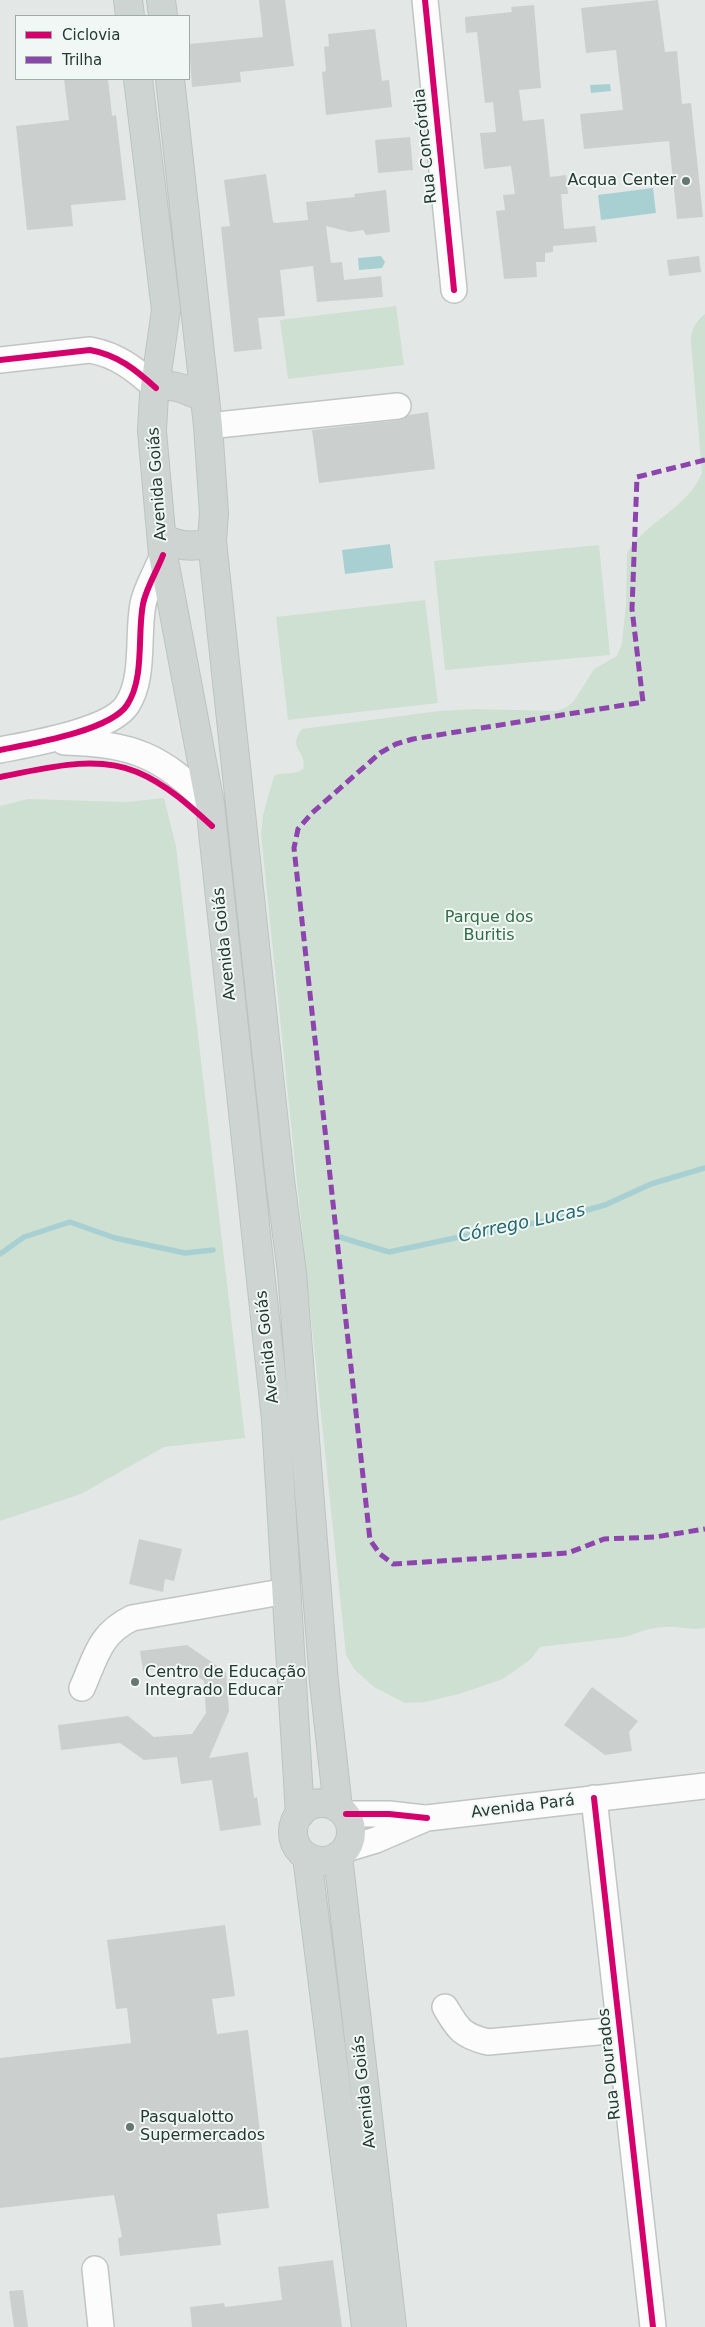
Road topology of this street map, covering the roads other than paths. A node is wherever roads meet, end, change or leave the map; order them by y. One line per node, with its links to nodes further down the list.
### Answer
1 (128, 0): 4 (main road)
2 (161, 0): 5 (main road)
3 (425, 0): 8 (street, Rua Concórdia)
4 (130, 15)
5 (163, 15)
6 (138, 80): 10 (main road, Avenida Goiás)
7 (170, 80): 11 (main road, Avenida Goiás)
8 (454, 290)
9 (0, 360): 10 (street)
10 (156, 388): 11 (main road); 15 (main road, Avenida Goiás)
11 (205, 398): 13 (main road, Avenida Goiás)
12 (398, 406): 13 (street)
13 (208, 426): 14 (main road, Avenida Goiás)
14 (212, 541): 15 (main road); 23 (main road, Avenida Goiás)
15 (163, 547): 16 (street); 18 (main road, Avenida Goiás)
16 (46, 741): 17 (street); 18 (street)
17 (0, 750)
18 (210, 804): 19 (main road, Avenida Goiás)
19 (287, 1591): 20 (street); 24 (main road, Avenida Goiás)
20 (82, 1688)
21 (705, 1786): 22 (street, Avenida Pará)
22 (594, 1798): 25 (street, Avenida Pará); 29 (street, Rua Dourados)
23 (342, 1811): 24 (main road); 25 (street); 26 (main road)
24 (300, 1814): 27 (main road)
25 (427, 1818): 26 (street, Avenida Pará)
26 (342, 1853): 27 (main road); 33 (main road, Avenida Goiás)
27 (308, 1857): 32 (main road, Avenida Goiás)
28 (445, 2007): 29 (street)
29 (620, 2030): 34 (street, Rua Dourados)
30 (95, 2269): 31 (street)
31 (101, 2327)
32 (366, 2327)
33 (392, 2327)
34 (653, 2327)

